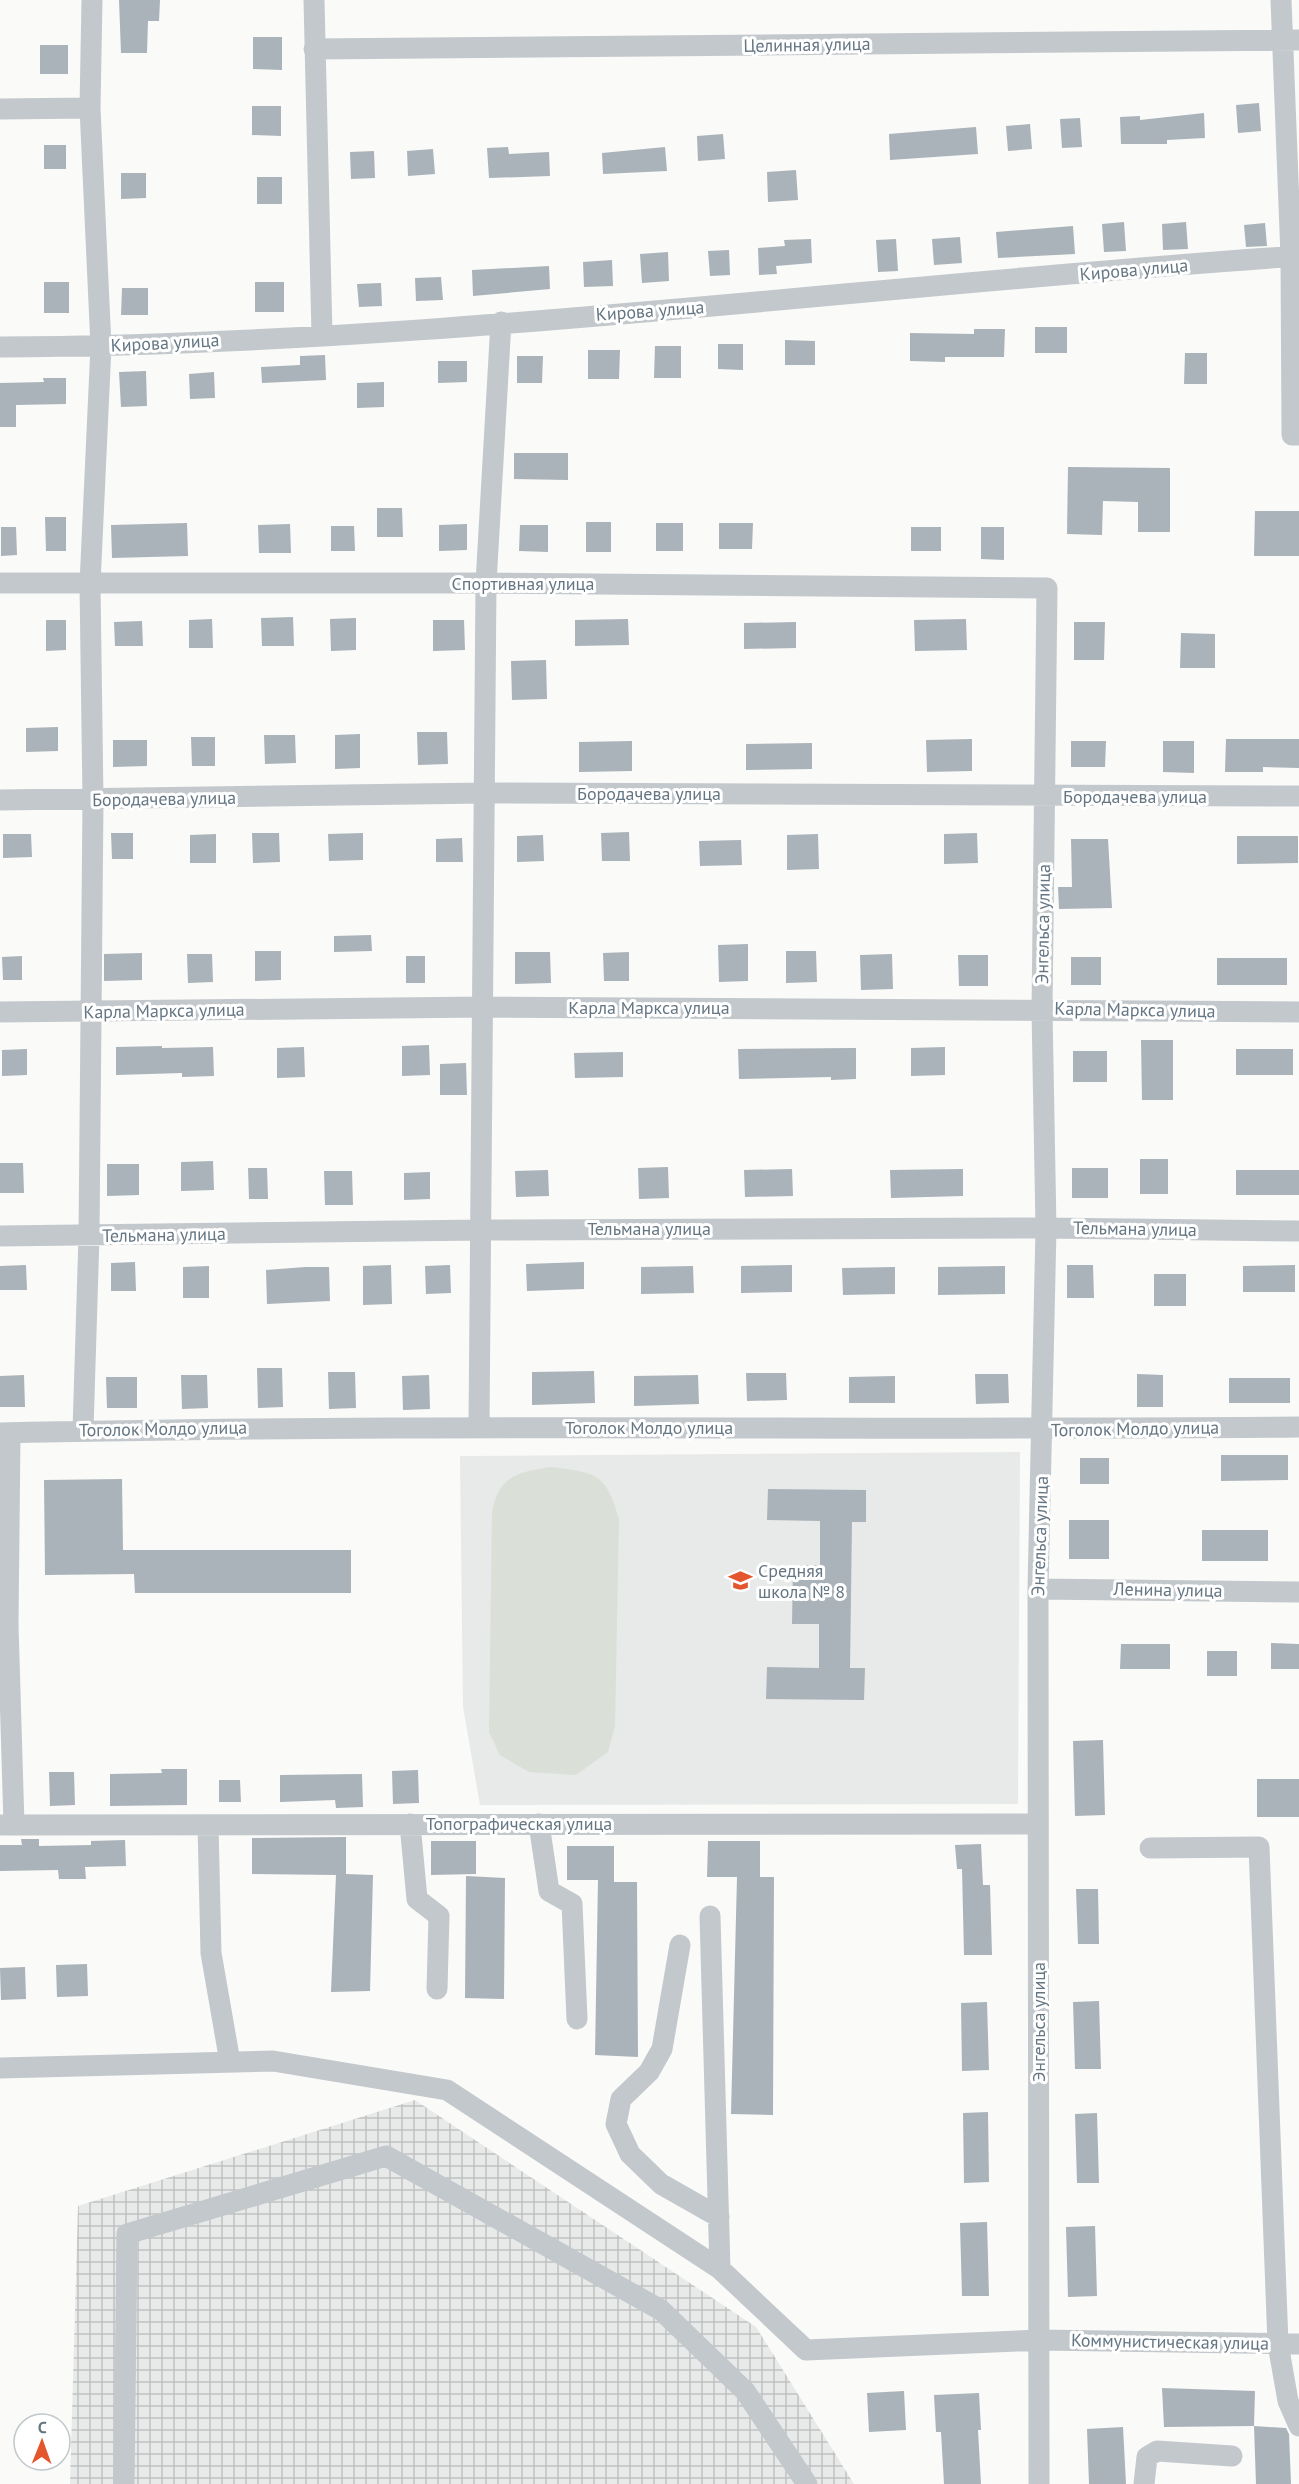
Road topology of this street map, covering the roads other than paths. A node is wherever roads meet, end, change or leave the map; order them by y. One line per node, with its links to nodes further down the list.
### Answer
1 (92, 0): 6 (street)
2 (314, 0): 5 (street)
3 (1281, 0): 4 (street)
4 (1291, 40): 5 (street, Целинная улица); 8 (street)
5 (314, 50): 10 (street)
6 (90, 108): 7 (street); 11 (street)
7 (0, 109)
8 (1295, 256): 9 (street, Кирова улица); 13 (street)
9 (501, 322): 10 (street, Кирова улица); 15 (street)
10 (322, 335): 11 (street, Кирова улица)
11 (101, 346): 12 (street, Кирова улица); 16 (street)
12 (0, 347)
13 (1295, 435)
14 (0, 583): 16 (street, Спортивная улица)
15 (486, 583): 16 (street, Спортивная улица); 17 (street, Спортивная улица); 18 (street)
16 (90, 584): 22 (street)
17 (1047, 588): 20 (street, Энгельса улица)
18 (485, 793): 20 (street, Бородачева улица); 22 (street, Бородачева улица); 23 (street)
19 (1299, 796): 20 (street, Бородачева улица)
20 (1044, 797): 24 (street, Энгельса улица)
21 (0, 800): 22 (street, Бородачева улица)
22 (93, 800): 27 (street)
23 (484, 1007): 24 (street, Карла Маркса улица); 27 (street, Карла Маркса улица); 29 (street)
24 (1042, 1010): 26 (street, Карла Маркса улица); 28 (street, Энгельса улица)
25 (0, 1012): 27 (street, Карла Маркса улица)
26 (1299, 1012)
27 (89, 1013): 32 (street)
28 (1046, 1228): 29 (street, Тельмана улица); 30 (street, Тельмана улица); 35 (street, Энгельса улица)
29 (483, 1230): 32 (street, Тельмана улица); 33 (street)
30 (1299, 1231)
31 (0, 1236): 32 (street, Тельмана улица)
32 (89, 1236): 36 (street)
33 (479, 1427): 35 (street, Тоголок Молдо улица); 36 (street, Тоголок Молдо улица)
34 (1299, 1427): 35 (street, Тоголок Молдо улица)
35 (1043, 1429): 38 (street, Энгельса улица)
36 (83, 1430): 37 (street, Тоголок Молдо улица)
37 (5, 1433): 40 (street)
38 (1038, 1589): 39 (street, Ленина улица); 43 (street, Энгельса улица)
39 (1299, 1592)
40 (4, 1625): 44 (street)
41 (410, 1824): 42 (street, Топографическая улица); 45 (street, Топографическая улица); 49 (street)
42 (539, 1824): 43 (street, Топографическая улица); 50 (street)
43 (1037, 1824): 55 (street, Энгельса улица)
44 (7, 1825): 45 (street, Топографическая улица)
45 (208, 1825): 51 (street)
46 (1150, 1848): 56 (street)
47 (710, 1916): 53 (street)
48 (680, 1945): 53 (street)
49 (437, 1989)
50 (577, 2019)
51 (230, 2062): 52 (street, Коммунистическая улица); 54 (street, Коммунистическая улица)
52 (0, 2068)
53 (718, 2217): 54 (street)
54 (720, 2269): 55 (street, Коммунистическая улица)
55 (1041, 2340): 56 (street, Коммунистическая улица); 62 (street, Энгельса улица)
56 (1278, 2344): 57 (street, Коммунистическая улица); 58 (street)
57 (1299, 2344)
58 (1299, 2427)
59 (1232, 2456): 63 (street)
60 (124, 2484): 61 (street)
61 (807, 2484)
62 (1039, 2484)
63 (1144, 2484)

